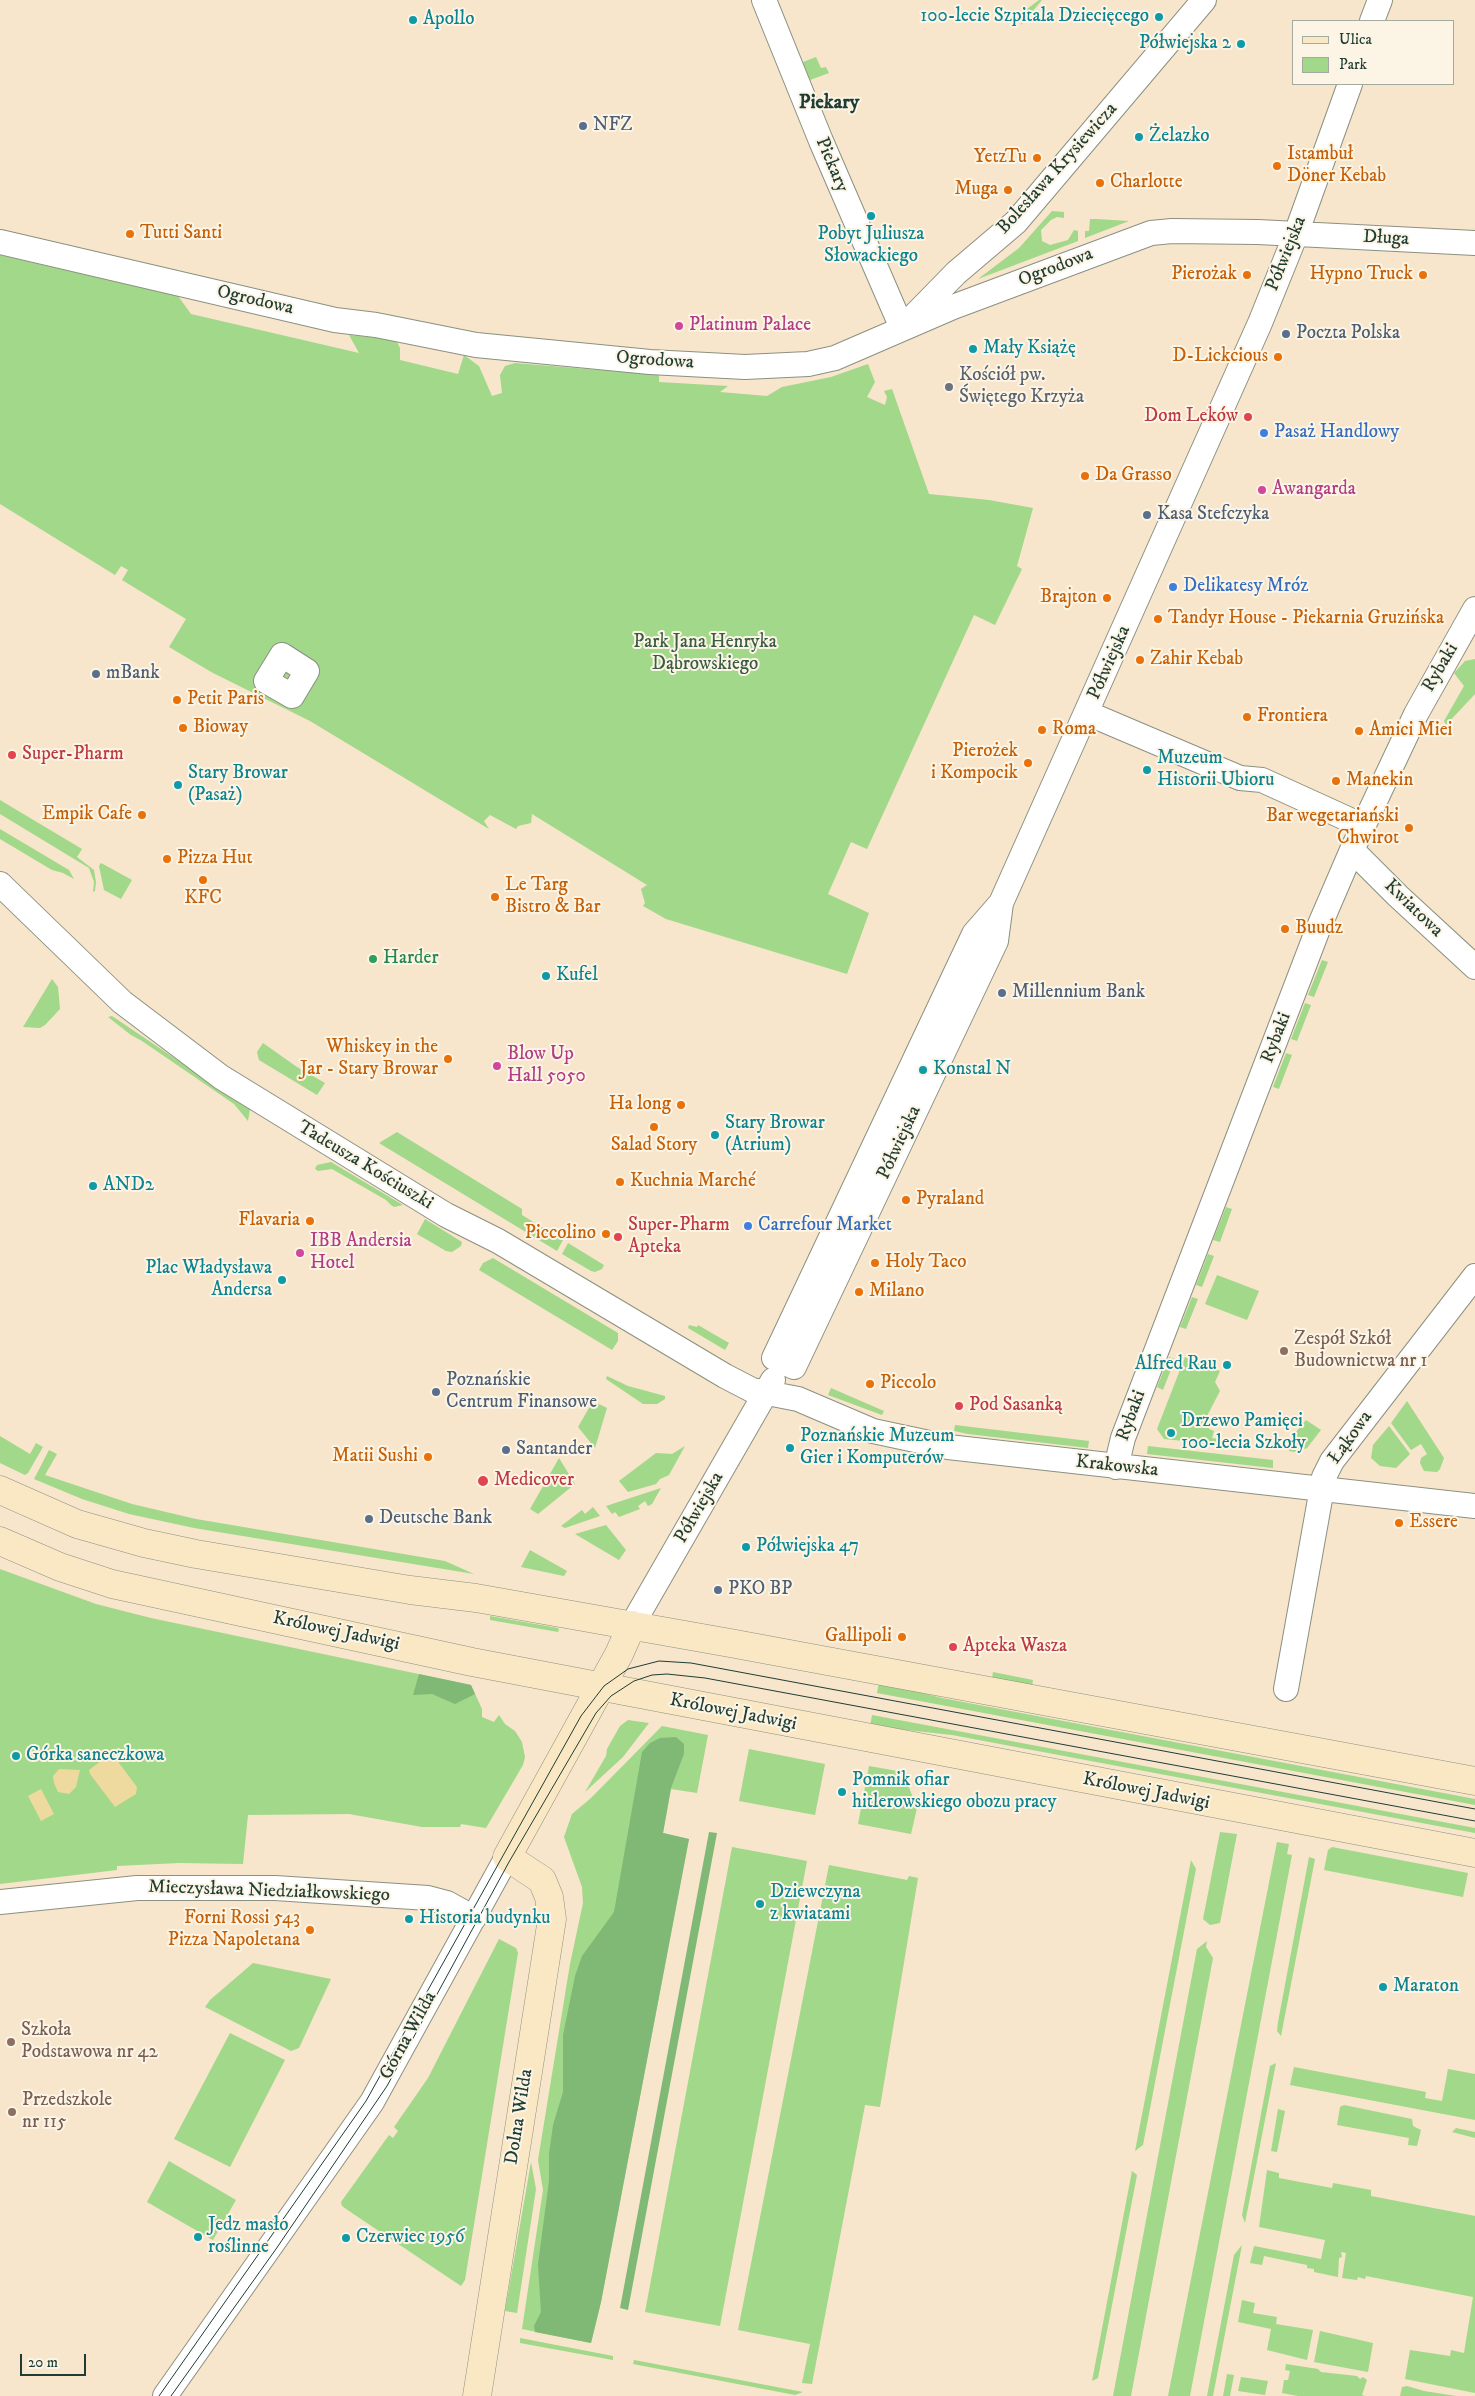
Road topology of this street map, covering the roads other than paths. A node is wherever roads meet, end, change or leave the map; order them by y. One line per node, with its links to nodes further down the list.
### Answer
1 (764, 0): 9 (street, Piekary)
2 (1204, 0): 9 (street, Bolesława Krysiewicza)
3 (1380, 0): 4 (street)
4 (1372, 20)
5 (1350, 85): 6 (street, Półwiejska)
6 (1296, 234): 8 (street, Długa); 9 (street, Ogrodowa); 12 (street, Półwiejska)
7 (0, 242): 9 (street, Ogrodowa)
8 (1475, 243)
9 (902, 328)
10 (1475, 609): 11 (street, Rybaki)
11 (1467, 640): 13 (street, Rybaki)
12 (1088, 713): 13 (street); 18 (street, Półwiejska)
13 (1363, 826): 14 (street, Rybaki)
14 (1352, 850): 16 (street, Kwiatowa); 19 (street, Rybaki)
15 (0, 884): 18 (street, Tadeusza Kościuszki)
16 (1475, 967)
17 (1475, 1276): 21 (street, Łąkowa)
18 (766, 1393): 19 (street, Krakowska); 24 (street, Półwiejska)
19 (1116, 1467): 21 (street, Krakowska)
20 (0, 1490): 24 (street)
21 (1320, 1490): 22 (street, Krakowska); 27 (street, Łąkowa)
22 (1475, 1506)
23 (0, 1541): 26 (street, Królowej Jadwigi)
24 (632, 1625): 25 (street, Półwiejska); 28 (street)
25 (619, 1654): 26 (street, Górna Wilda)
26 (600, 1687): 29 (street, Królowej Jadwigi); 30 (street, Górna Wilda)
27 (1286, 1690)
28 (1475, 1781)
29 (1475, 1853)
30 (507, 1857): 32 (street, Górna Wilda); 34 (street, Dolna Wilda)
31 (0, 1902): 32 (street, Mieczysława Niedziałkowskiego)
32 (474, 1918): 33 (street, Górna Wilda)
33 (165, 2396)
34 (477, 2396)

